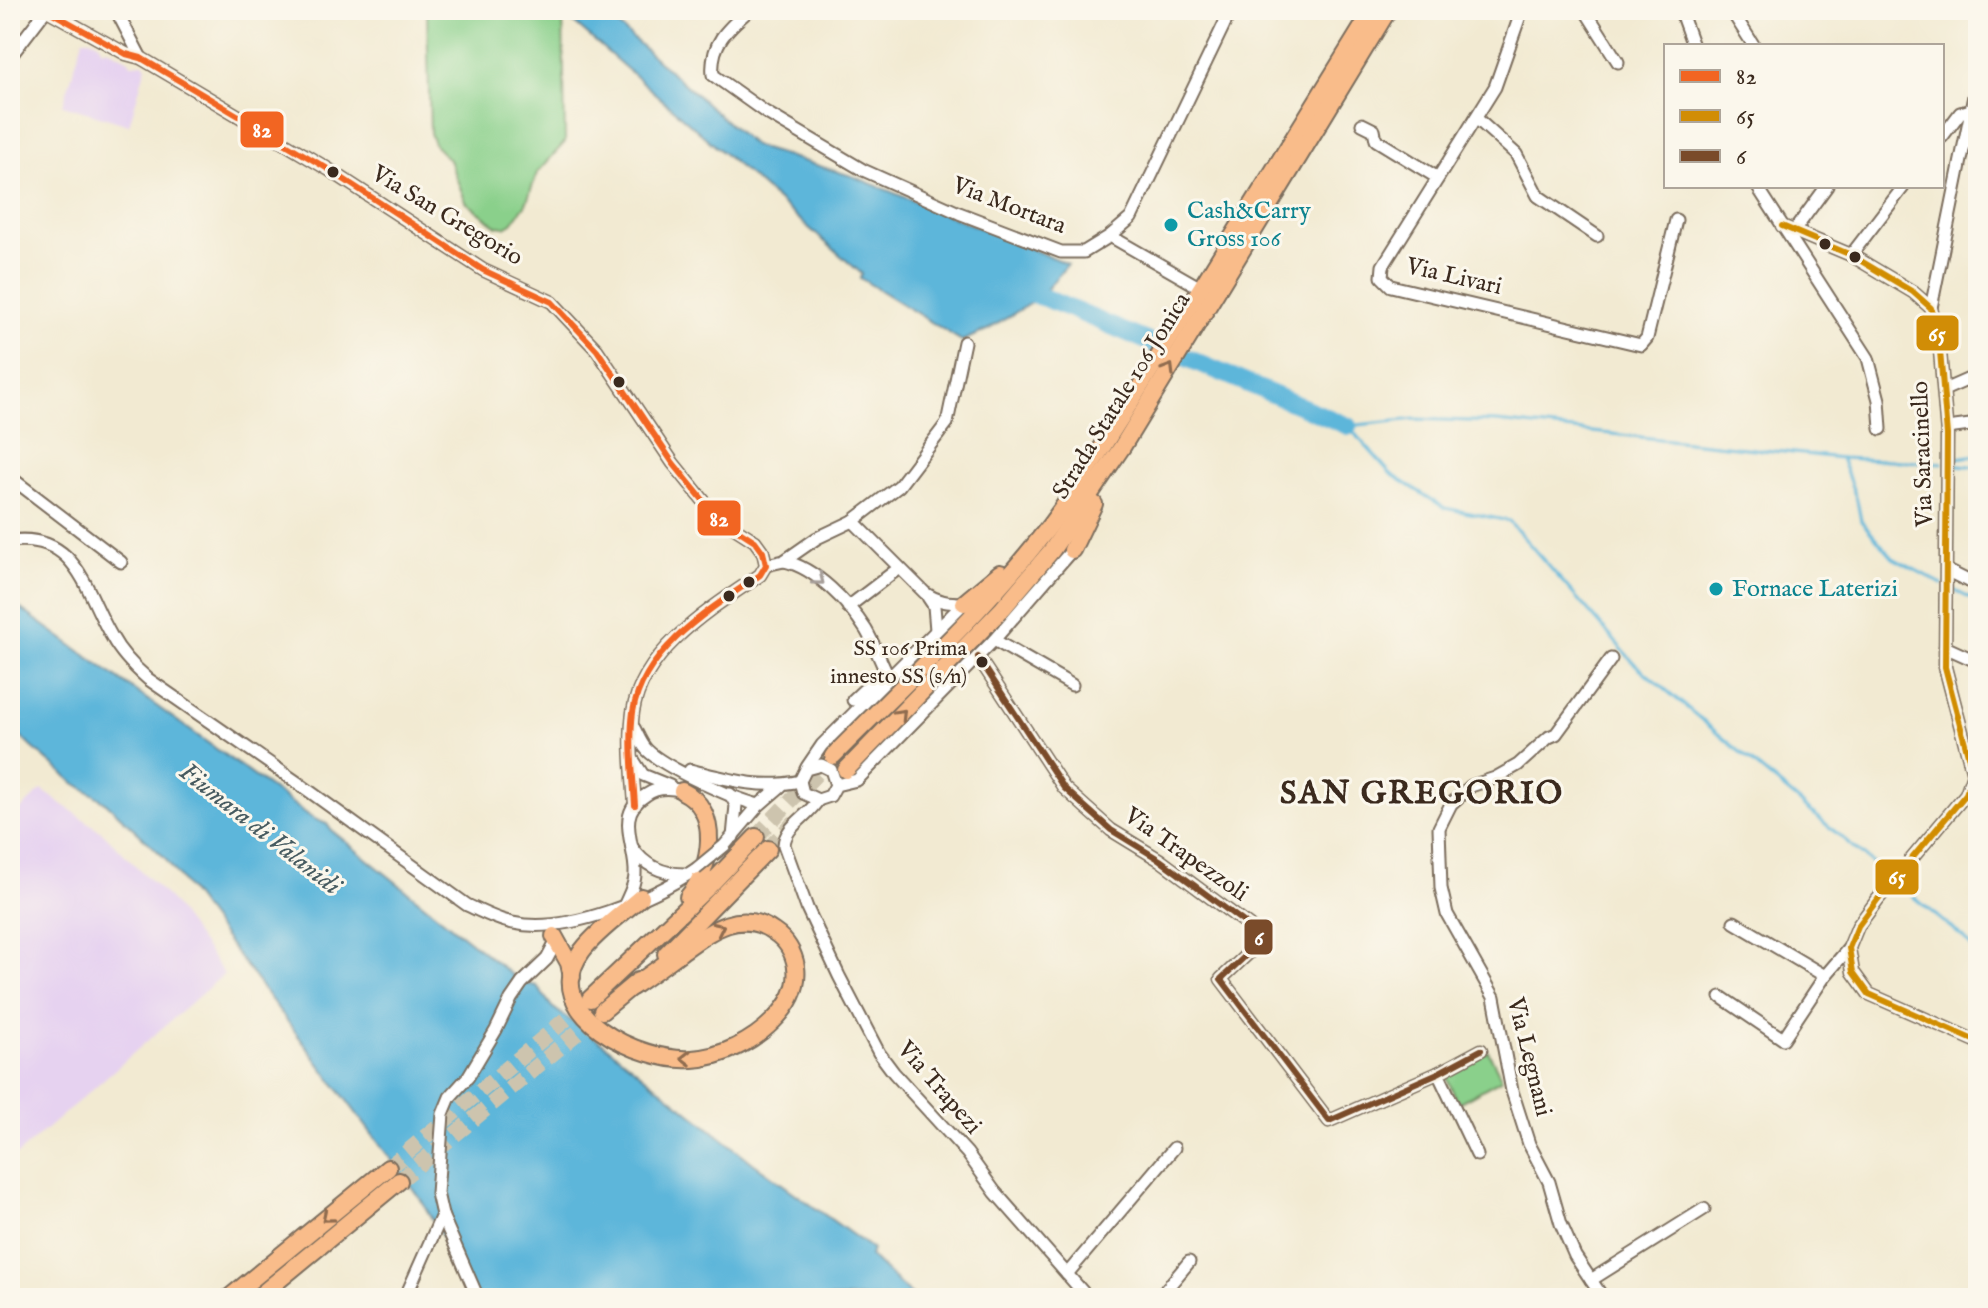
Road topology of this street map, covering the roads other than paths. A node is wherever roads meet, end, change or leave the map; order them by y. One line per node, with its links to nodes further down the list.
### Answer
1 (47, 10): 13 (street); 14 (street, Via San Gregorio)
2 (116, 10): 14 (street)
3 (749, 10): 27 (street, Via Mortara)
4 (1231, 10): 27 (street, Via Mortara)
5 (1373, 10): 30 (highway, Strada Statale 106 Jonica)
6 (1388, 10): 31 (highway, Strada Statale 106 Jonica)
7 (1522, 10): 18 (street, Via Livari)
8 (1585, 10): 15 (street)
9 (1680, 10): 11 (street)
10 (1731, 10): 12 (street)
11 (1692, 44)
12 (1753, 44)
13 (10, 57)
14 (141, 58): 48 (street, Via San Gregorio)
15 (1618, 62)
16 (1978, 76): 17 (street)
17 (1971, 110): 20 (street); 32 (street)
18 (1476, 118): 21 (street, Via Livari); 28 (street)
19 (1362, 124): 21 (street)
20 (1944, 134)
21 (1438, 178): 25 (street, Via Livari)
22 (1758, 188): 26 (street)
23 (1825, 188): 26 (street)
24 (1902, 188): 29 (street)
25 (1676, 220)
26 (1788, 228): 29 (street); 38 (street)
27 (1110, 236): 30 (street)
28 (1597, 236)
29 (1851, 255): 32 (street)
30 (1199, 287): 31 (highway, Strada Statale 106 Jonica)
31 (1196, 307): 36 (highway, Strada Statale 106 Jonica)
32 (1931, 308): 35 (street, Via Saracinello)
33 (964, 342): 42 (street)
34 (1978, 375): 35 (street)
35 (1944, 390): 39 (street, Via Saracinello)
36 (1127, 423): 40 (highway, Strada Statale 106 Jonica); 44 (highway, Strada Statale 106 Jonica)
37 (1978, 424): 39 (street)
38 (1881, 429)
39 (1947, 432): 50 (street, Via Saracinello)
40 (1122, 447): 45 (highway); 68 (highway, Strada Statale 106 Jonica, one-way to 40)
41 (10, 477): 47 (street)
42 (853, 521): 46 (street); 49 (street)
43 (10, 541): 85 (street)
44 (1038, 541): 53 (highway); 65 (highway, Strada Statale 106 Jonica)
45 (1072, 550): 56 (street)
46 (784, 561): 48 (street); 54 (street, one-way to 54)
47 (121, 562)
48 (766, 565): 63 (street)
49 (899, 568): 52 (street); 54 (street)
50 (1947, 574): 51 (street); 57 (street, Via Saracinello)
51 (1978, 586)
52 (925, 593): 53 (street); 55 (street)
53 (964, 603): 55 (street)
54 (848, 607): 62 (street)
55 (936, 630): 67 (street)
56 (994, 640): 58 (street); 61 (street)
57 (1945, 647): 60 (street); 69 (street, Via Saracinello)
58 (978, 657): 71 (street); 96 (street, Via Trapezzoli)
59 (1611, 659): 105 (street, Via Legnani)
60 (1978, 662)
61 (1072, 685)
62 (853, 700)
63 (633, 726): 64 (street); 66 (street)
64 (632, 750): 75 (street); 78 (street)
65 (833, 756)
66 (674, 767): 72 (street); 76 (street)
67 (806, 769): 70 (street); 71 (street)
68 (846, 770)
69 (1973, 774): 74 (street, Via Saracinello); 86 (street)
70 (800, 781): 73 (street); 77 (street)
71 (836, 785): 77 (street)
72 (756, 786): 73 (street); 79 (street)
73 (781, 786): 79 (street)
74 (1978, 787)
75 (682, 791): 78 (street); 88 (highway)
76 (730, 794): 79 (street); 80 (street)
77 (818, 800): 104 (street, Via Trapezi)
78 (635, 805): 81 (street)
79 (759, 805): 80 (street)
80 (728, 842): 82 (street, bridge)
81 (630, 843): 82 (street); 83 (street)
82 (692, 872): 83 (street)
83 (633, 901): 85 (street); 89 (highway)
84 (1734, 922): 87 (street)
85 (554, 930): 89 (highway); 102 (street)
86 (1849, 948): 87 (street); 94 (street)
87 (1825, 976): 91 (street)
88 (615, 977): 90 (highway); 92 (highway)
89 (572, 979): 90 (highway, one-way to 89)
90 (632, 987): 93 (highway)
91 (1721, 997)
92 (590, 999)
93 (602, 1011)
94 (1978, 1042)
95 (1481, 1050): 96 (street)
96 (1438, 1073): 98 (street)
97 (1174, 1148): 104 (street)
98 (1477, 1155)
99 (388, 1168): 106 (highway, one-way to 106)
100 (399, 1181): 107 (highway)
101 (1704, 1209): 105 (street)
102 (439, 1220): 108 (street); 109 (street)
103 (1189, 1262): 111 (street)
104 (1067, 1274): 110 (street, Via Trapezi)
105 (1591, 1280): 112 (street, Via Legnani)
106 (229, 1298)
107 (257, 1298)
108 (405, 1298)
109 (478, 1298)
110 (1088, 1298)
111 (1159, 1298)
112 (1603, 1298)

